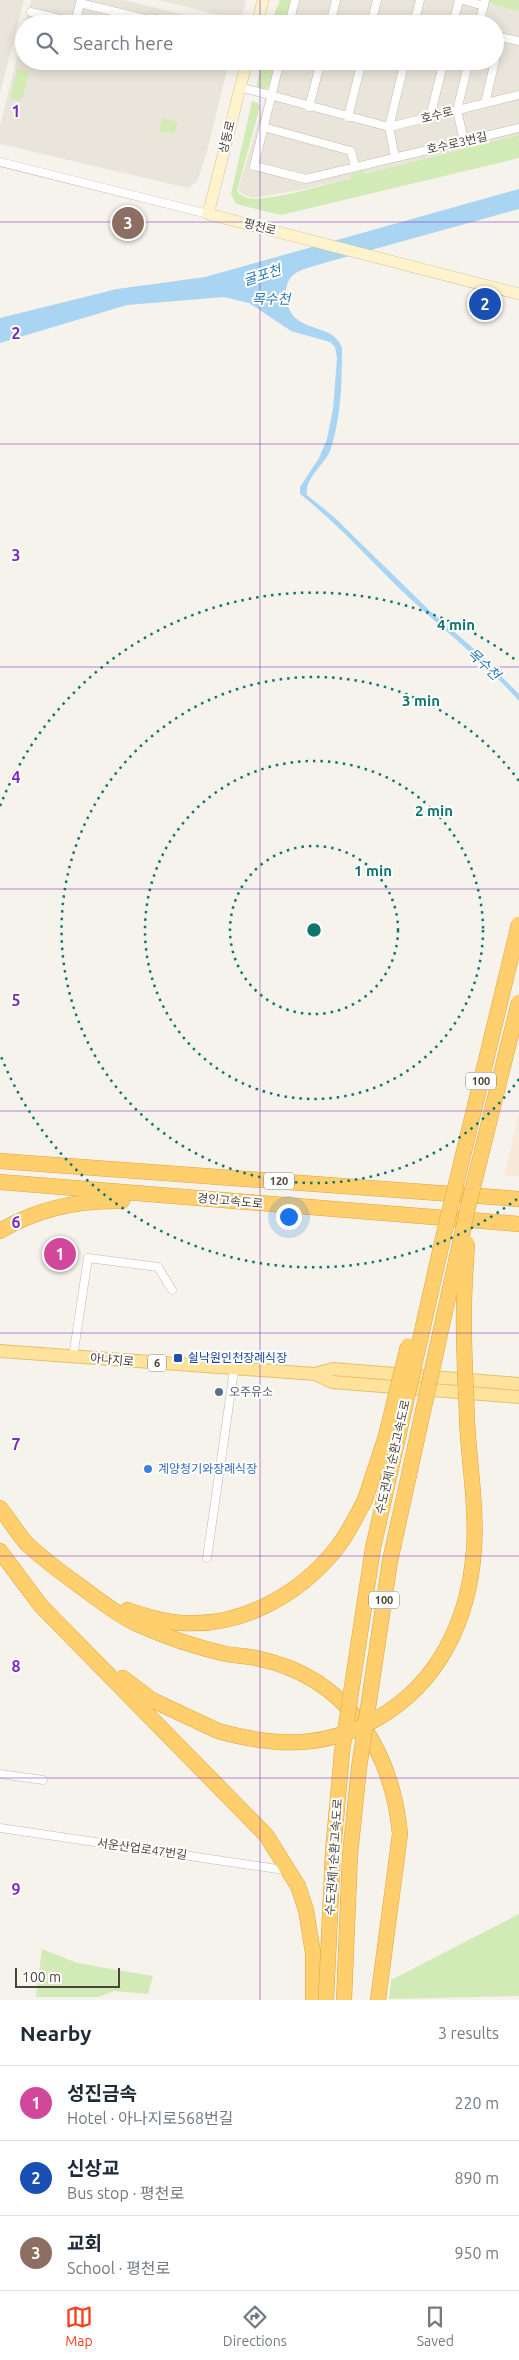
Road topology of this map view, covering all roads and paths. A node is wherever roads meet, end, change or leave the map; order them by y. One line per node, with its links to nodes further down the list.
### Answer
1 (263, 0): 13 (main road)
2 (295, 0): 14 (street)
3 (336, 0): 15 (street)
4 (377, 0): 16 (street)
5 (420, 0): 17 (street)
6 (459, 0): 18 (street)
7 (463, 0): 8 (street)
8 (485, 3)
9 (30, 12): 10 (street)
10 (43, 15)
11 (77, 15): 12 (street)
12 (134, 15)
13 (259, 15)
14 (291, 15)
15 (332, 15)
16 (373, 15)
17 (416, 15)
18 (455, 15)
19 (504, 38): 20 (street)
20 (519, 41)
21 (245, 70): 29 (main road, 상동로)
22 (278, 70): 31 (street)
23 (318, 70): 33 (street)
24 (360, 70): 35 (street)
25 (403, 70): 38 (street)
26 (442, 70): 36 (street)
27 (467, 70): 34 (street)
28 (493, 70): 32 (street)
29 (240, 87): 31 (street, 호수로); 44 (main road, 상동로)
30 (519, 95): 32 (street, 호수로)
31 (271, 97): 33 (street, 호수로); 37 (street)
32 (485, 103): 34 (street, 호수로)
33 (309, 107): 35 (street, 호수로)
34 (457, 110): 36 (street, 호수로); 40 (street)
35 (348, 117): 38 (street, 호수로)
36 (430, 117): 38 (street, 호수로)
37 (264, 127): 43 (street); 43 (street, 호수로3번길)
38 (388, 127): 41 (street)
39 (519, 128): 40 (street, 호수로3번길)
40 (464, 141): 41 (street, 호수로3번길)
41 (395, 158): 43 (street, 호수로3번길)
42 (0, 162): 44 (street, 평천로)
43 (354, 167)
44 (208, 214): 45 (main road, 평천로)
45 (519, 294)
46 (519, 924): 57 (highway, 수도권제1순환고속도로 / 100, bridge)
47 (519, 1002): 54 (highway, 수도권제1순환고속도로 / 100, bridge)
48 (0, 1156): 50 (highway)
49 (0, 1161): 50 (highway, 경인고속도로 / 120)
50 (38, 1164): 53 (highway, 경인고속도로 / 120)
51 (0, 1182): 52 (highway, 경인고속도로 / 120)
52 (192, 1198): 55 (highway, 경인고속도로 / 120); 56 (highway)
53 (519, 1199)
54 (468, 1207): 69 (highway, bridge); 76 (highway, 수도권제1순환고속도로 / 100, bridge)
55 (519, 1224)
56 (0, 1231)
57 (443, 1238): 68 (highway, bridge); 75 (highway, 수도권제1순환고속도로 / 100, bridge)
58 (172, 1290): 60 (street)
59 (0, 1351): 60 (main road, 아나지로 / 6)
60 (73, 1357): 61 (main road, 아나지로 / 6)
61 (234, 1370): 62 (main road, 아나지로 / 6); 67 (street)
62 (314, 1374): 63 (main road, 아나지로 / 6); 64 (main road, 아나지로 / 6)
63 (519, 1384)
64 (519, 1397)
65 (0, 1508): 68 (highway)
66 (0, 1551): 69 (highway)
67 (206, 1558)
68 (81, 1587): 77 (highway)
69 (41, 1606): 74 (highway)
70 (0, 1774): 71 (street)
71 (43, 1780)
72 (0, 1828): 73 (street, 서운산업로47번길)
73 (284, 1870)
74 (313, 2000)
75 (326, 2000)
76 (344, 2000)
77 (378, 2000)

